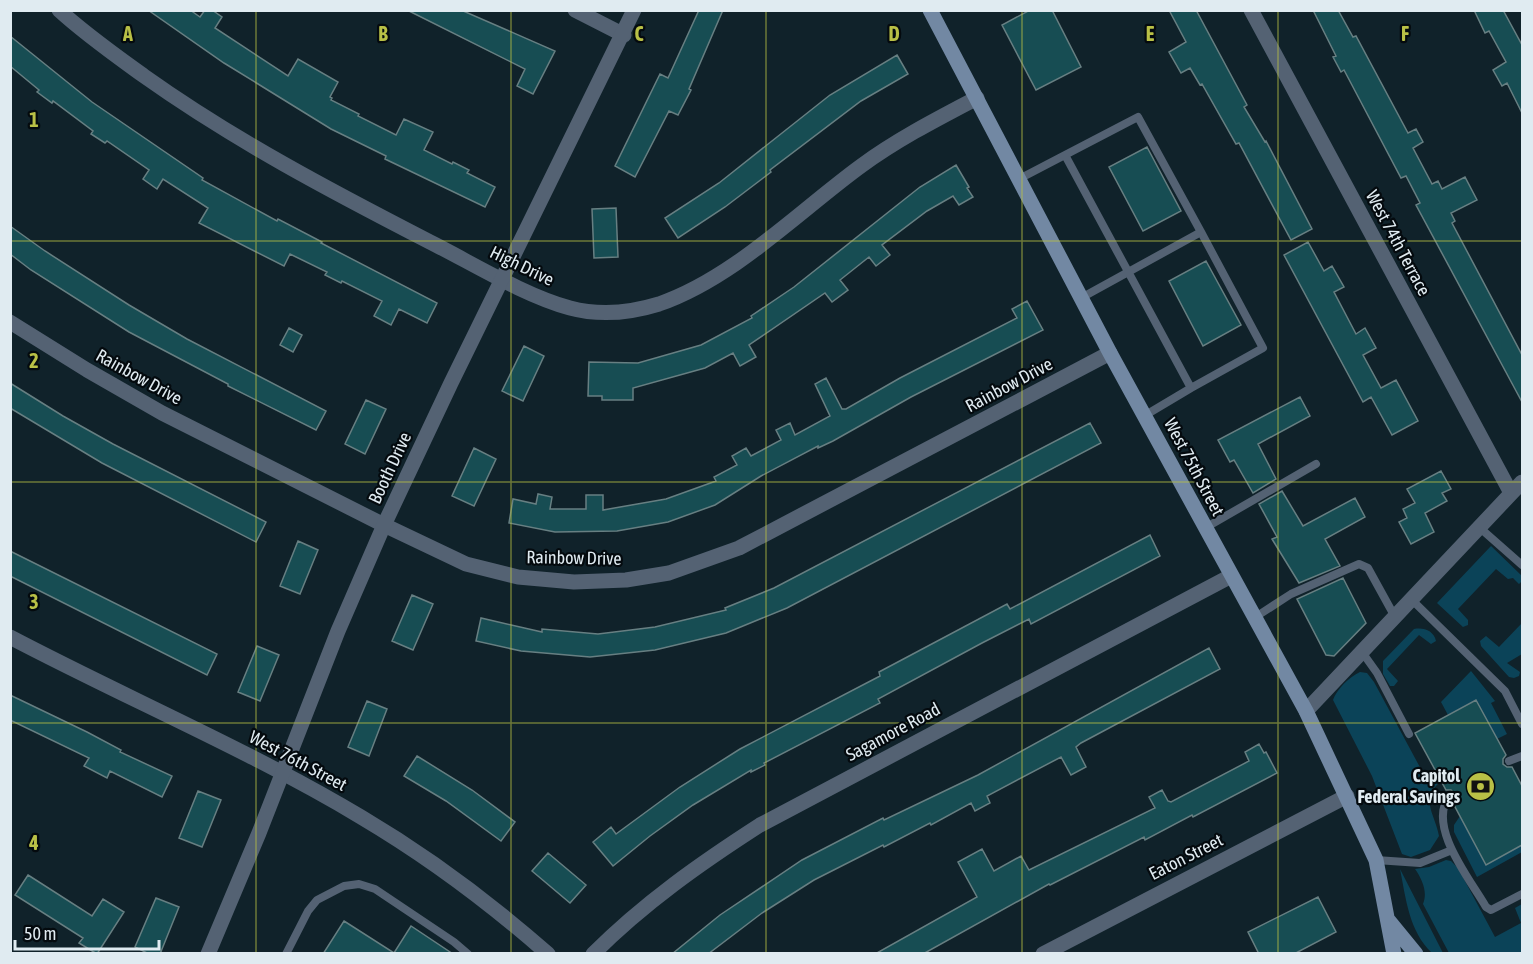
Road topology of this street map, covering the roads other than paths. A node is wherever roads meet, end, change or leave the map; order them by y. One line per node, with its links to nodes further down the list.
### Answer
1 (59, 10): 12 (street, High Drive)
2 (575, 10): 6 (street)
3 (634, 10): 6 (street, Booth Drive)
4 (930, 10): 7 (main road, West 75th Street)
5 (1251, 10): 20 (street, West 74th Terrace)
6 (624, 35): 12 (street, Booth Drive)
7 (977, 98): 9 (main road, West 75th Street); 12 (street, High Drive)
8 (1065, 155): 9 (lane); 10 (lane); 11 (lane)
9 (1019, 178): 13 (main road, West 75th Street)
10 (1200, 232): 11 (lane); 16 (lane)
11 (1128, 272): 13 (lane); 16 (lane)
12 (502, 279): 21 (street, Booth Drive)
13 (1081, 298): 15 (main road, West 75th Street)
14 (10, 322): 21 (street, Rainbow Drive)
15 (1110, 353): 17 (main road, West 75th Street); 21 (street, Rainbow Drive)
16 (1191, 388): 17 (lane)
17 (1144, 416): 22 (main road, West 75th Street)
18 (1316, 464): 22 (lane)
19 (1522, 482): 20 (street)
20 (1511, 493): 23 (street)
21 (384, 525): 36 (street, Booth Drive)
22 (1204, 528): 25 (main road, West 75th Street)
23 (1480, 528): 24 (lane); 26 (street)
24 (1522, 565)
25 (1231, 576): 28 (main road, West 75th Street); 47 (street, Sagamore Road)
26 (1412, 600): 27 (street); 32 (lane)
27 (1395, 617): 28 (lane); 30 (street)
28 (1254, 618): 31 (main road, West 75th Street)
29 (10, 637): 36 (street, West 76th Street)
30 (1362, 652): 31 (street); 33 (lane)
31 (1306, 711): 37 (main road, West 75th Street)
32 (1522, 724)
33 (1409, 734)
34 (1522, 756): 35 (lane)
35 (1509, 761)
36 (282, 773): 43 (street, Booth Drive); 46 (street, West 76th Street)
37 (1347, 796): 40 (main road, West 75th Street); 48 (street, Eaton Street)
38 (1449, 796): 39 (lane)
39 (1452, 850): 40 (lane); 41 (lane)
40 (1376, 860): 42 (main road, West 75th Street)
41 (1522, 894)
42 (1388, 920): 49 (main road, West 75th Street); 50 (main road)
43 (208, 954)
44 (286, 954): 45 (lane)
45 (468, 954)
46 (548, 954)
47 (593, 954)
48 (1043, 954)
49 (1394, 954)
50 (1416, 954)

